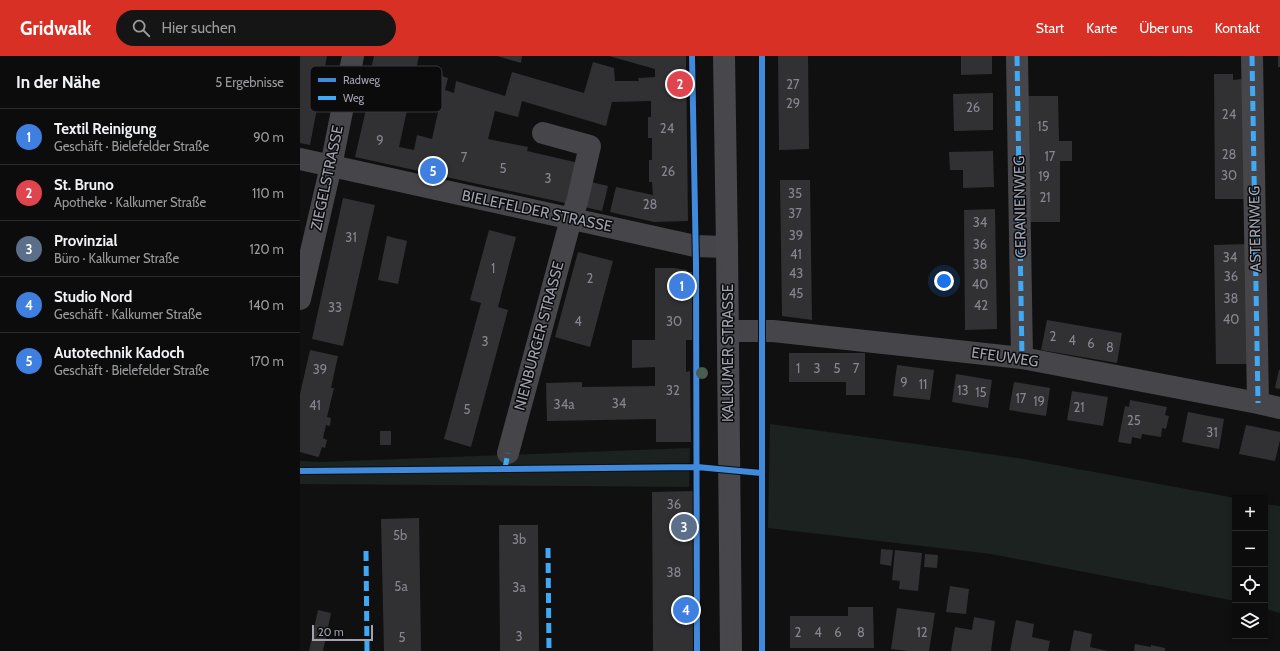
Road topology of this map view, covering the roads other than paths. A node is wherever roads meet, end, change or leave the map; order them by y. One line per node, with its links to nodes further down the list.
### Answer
1 (353, 56): 5 (street, ZIEGELSTRASSE)
2 (724, 56): 11 (main road, KALKUMER STRASSE)
3 (1017, 56): 14 (street, GERANIENWEG)
4 (1252, 56): 15 (street, ASTERNWEG)
5 (351, 66)
6 (342, 112): 9 (street, ZIEGELSTRASSE)
7 (543, 133): 10 (street, NIENBURGER STRASSE)
8 (300, 159): 9 (street, BIELEFELDER STRASSE)
9 (331, 166): 10 (street, BIELEFELDER STRASSE); 12 (street, ZIEGELSTRASSE)
10 (571, 219): 11 (street, BIELEFELDER STRASSE); 17 (street, NIENBURGER STRASSE)
11 (727, 247): 13 (main road, KALKUMER STRASSE)
12 (300, 299)
13 (728, 331): 14 (street, EFEUWEG); 18 (main road, KALKUMER STRASSE)
14 (1022, 358): 15 (street, EFEUWEG)
15 (1258, 403): 16 (street, EFEUWEG)
16 (1280, 408)
17 (508, 453)
18 (730, 651)

